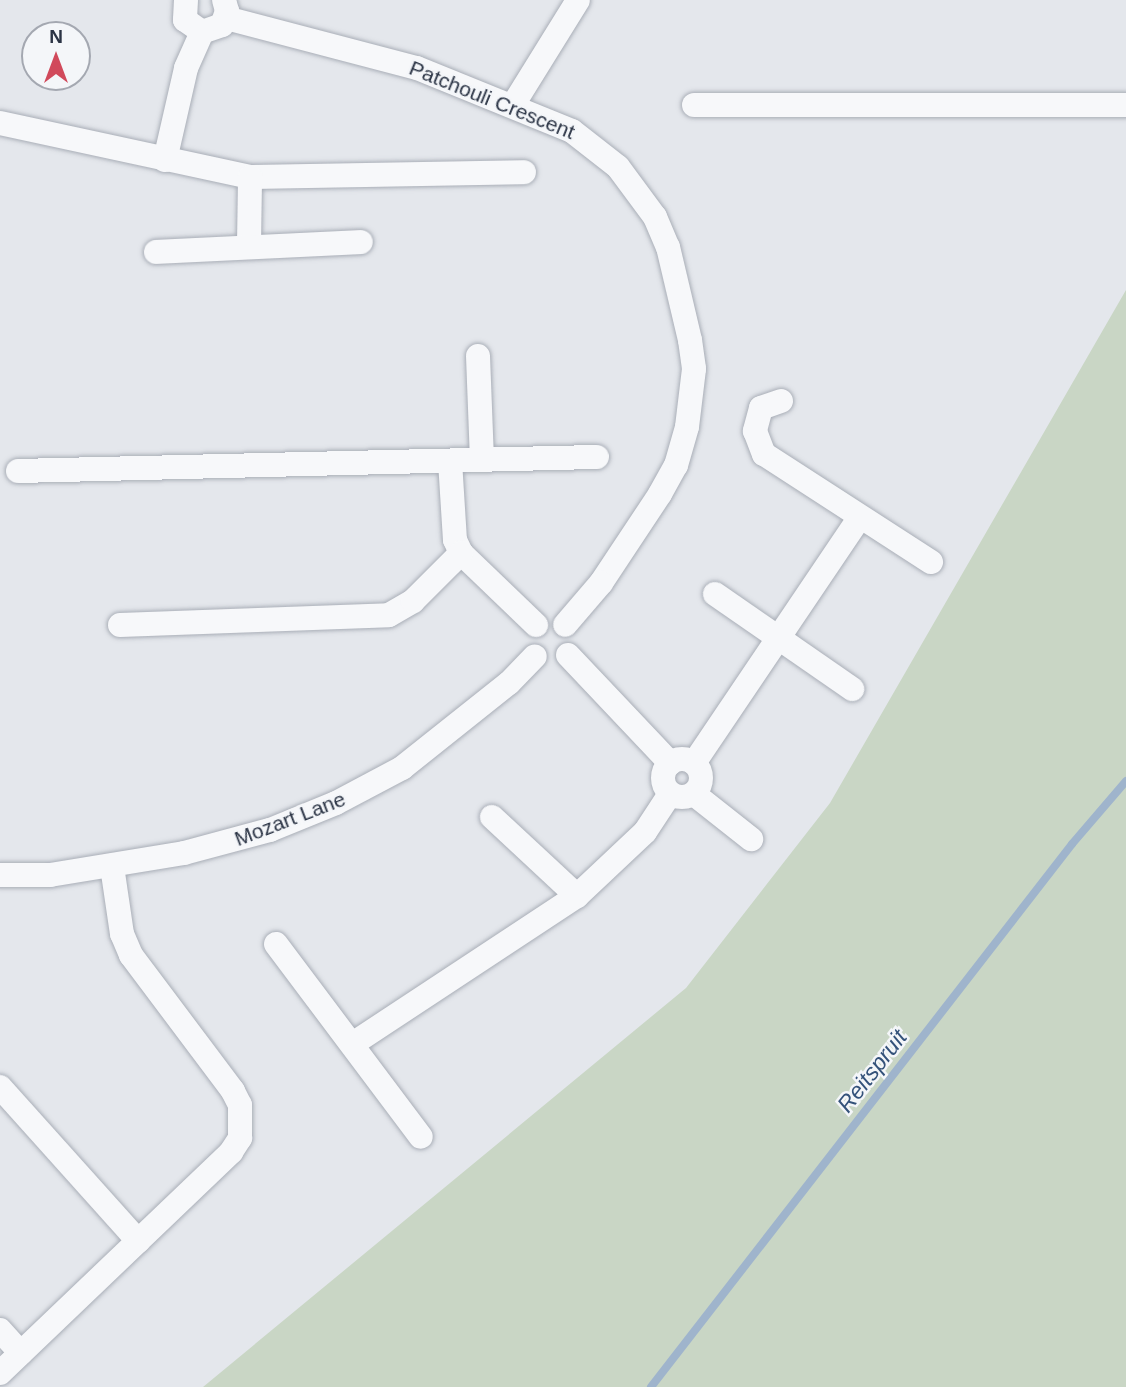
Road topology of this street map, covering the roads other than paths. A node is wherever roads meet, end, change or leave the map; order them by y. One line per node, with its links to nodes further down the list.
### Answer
1 (578, 0): 5 (street)
2 (180, 1): 4 (street)
3 (225, 9): 4 (street, Patchouli Crescent); 5 (street, Patchouli Crescent)
4 (202, 33): 9 (street)
5 (513, 105): 27 (street, Patchouli Crescent)
6 (694, 105): 7 (street)
7 (1126, 105)
8 (0, 123): 9 (street)
9 (165, 160): 11 (street)
10 (524, 172): 11 (street)
11 (250, 177): 13 (street)
12 (361, 242): 13 (street)
13 (249, 244): 14 (street)
14 (156, 252)
15 (478, 356): 18 (street)
16 (781, 401): 21 (street)
17 (597, 457): 18 (street)
18 (482, 460): 19 (street)
19 (450, 461): 20 (street); 22 (street)
20 (18, 471)
21 (859, 518): 23 (street); 28 (street)
22 (461, 553): 25 (street); 26 (street)
23 (930, 562)
24 (715, 594): 28 (street)
25 (120, 625)
26 (536, 625): 27 (street); 30 (street)
27 (565, 625): 29 (street)
28 (780, 638): 31 (street); 32 (street)
29 (568, 655): 30 (street); 32 (street)
30 (535, 656): 36 (street, Mozart Lane)
31 (852, 689)
32 (682, 763): 33 (street); 33 (street)
33 (682, 794): 35 (street); 38 (street)
34 (492, 817): 38 (street)
35 (751, 839)
36 (112, 866): 37 (street, Mozart Lane); 43 (street)
37 (0, 875)
38 (577, 896): 40 (street)
39 (276, 944): 40 (street)
40 (354, 1043): 42 (street)
41 (0, 1087): 43 (street)
42 (421, 1137)
43 (138, 1241): 45 (street)
44 (0, 1330): 45 (street)
45 (21, 1353): 46 (street)
46 (0, 1373)

